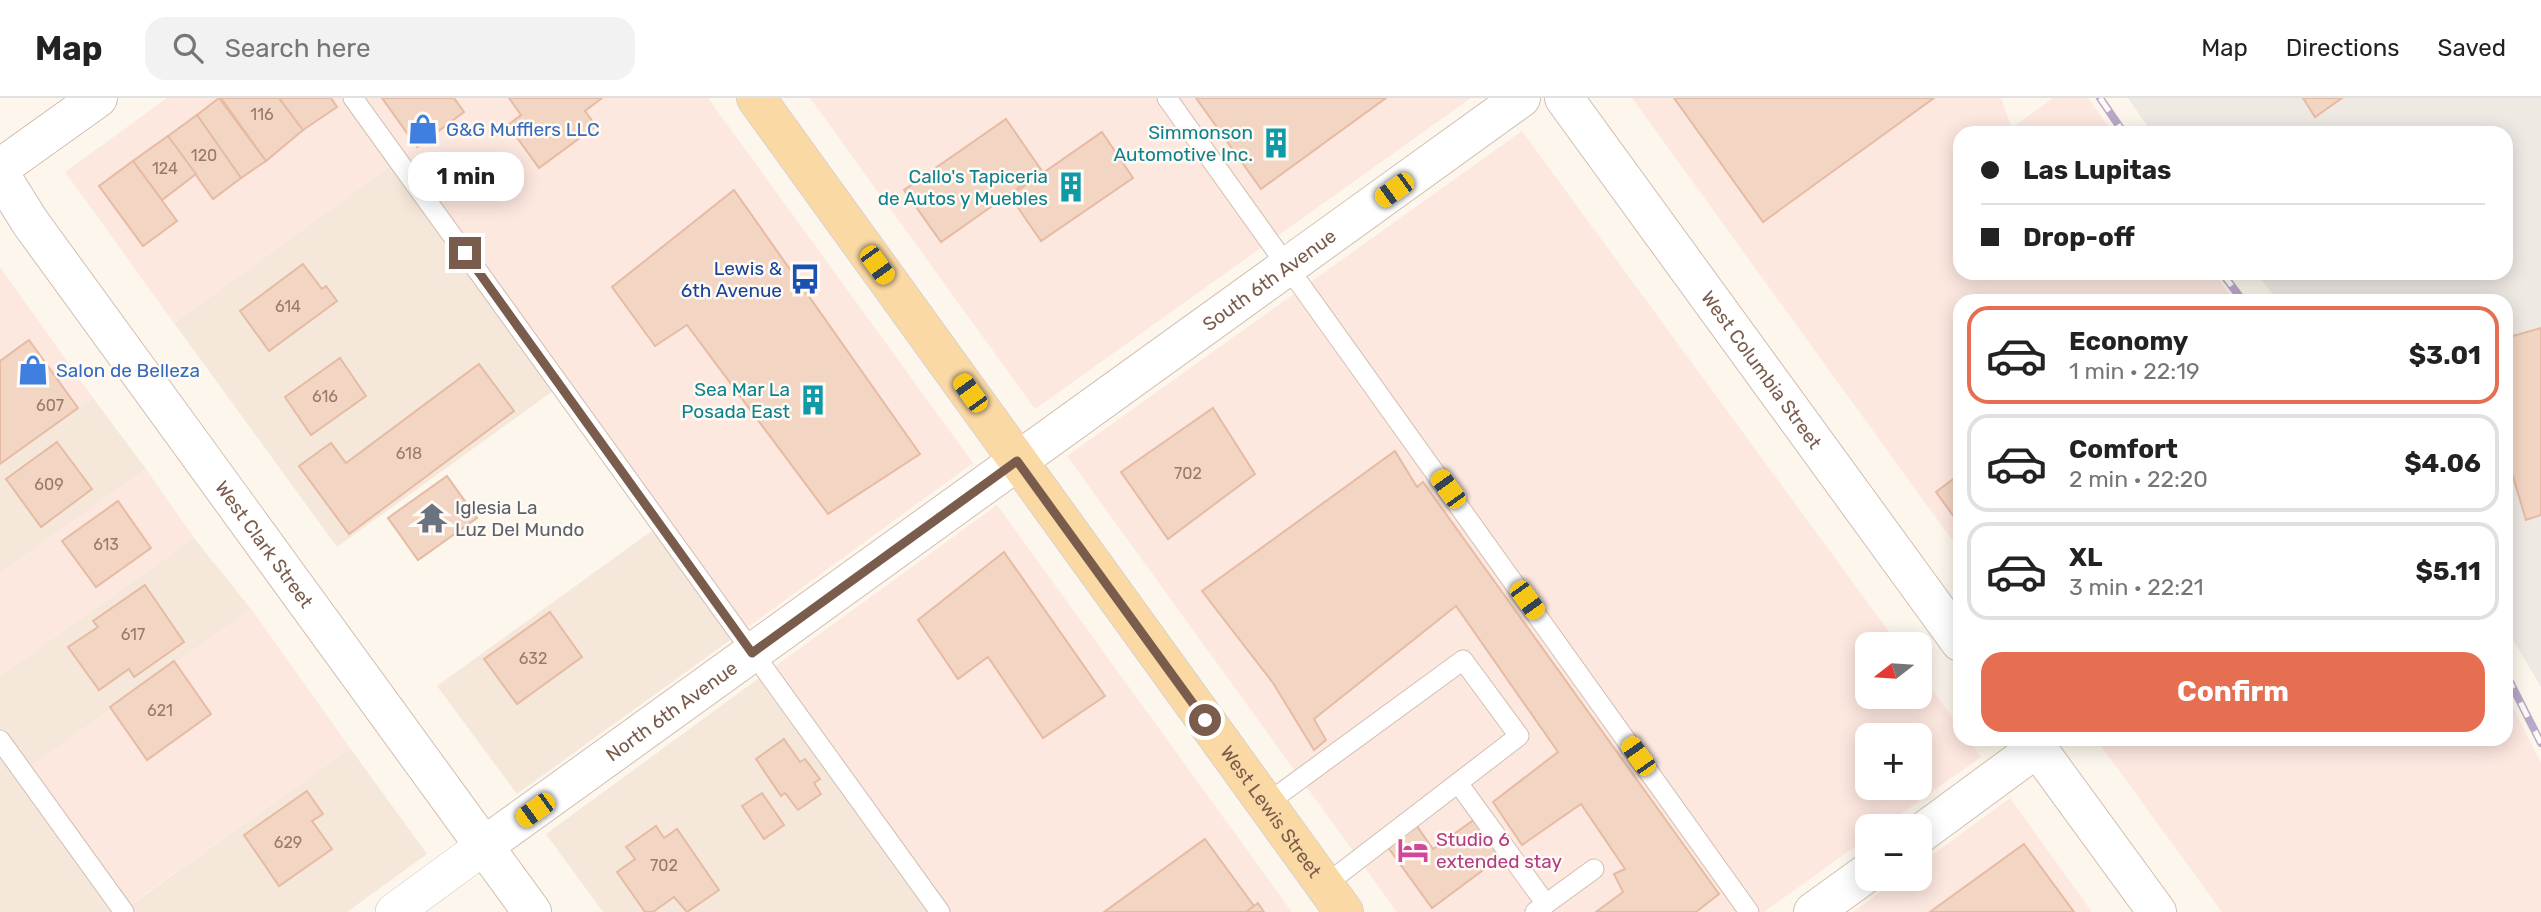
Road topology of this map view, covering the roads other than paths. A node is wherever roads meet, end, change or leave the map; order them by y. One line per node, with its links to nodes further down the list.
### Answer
1 (97, 98): 7 (street)
2 (353, 98): 12 (lane)
3 (756, 98): 10 (main road, West Lewis Street)
4 (1167, 98): 9 (lane)
5 (1521, 98): 9 (street, South 6th Avenue)
6 (1564, 98): 11 (street, West Columbia Street)
7 (0, 168)
8 (0, 174): 19 (street, West Clark Street)
9 (1289, 266): 10 (street, South 6th Avenue); 28 (lane)
10 (1017, 461): 12 (street, North 6th Avenue); 17 (main road, West Lewis Street)
11 (1953, 632)
12 (752, 653): 19 (street, North 6th Avenue); 27 (lane)
13 (0, 740): 24 (lane)
14 (2030, 746): 18 (street)
15 (2036, 746): 30 (street)
16 (1458, 783): 17 (lane); 22 (lane); 23 (lane)
17 (1266, 804): 22 (main road, West Lewis Street)
18 (1932, 824)
19 (484, 846): 25 (street, North 6th Avenue); 26 (street, West Clark Street)
20 (1594, 869): 23 (lane)
21 (1855, 882): 29 (street)
22 (1335, 898)
23 (1540, 908)
24 (124, 912)
25 (394, 912)
26 (532, 912)
27 (940, 912)
28 (1749, 912)
29 (1813, 912)
30 (2157, 912)

